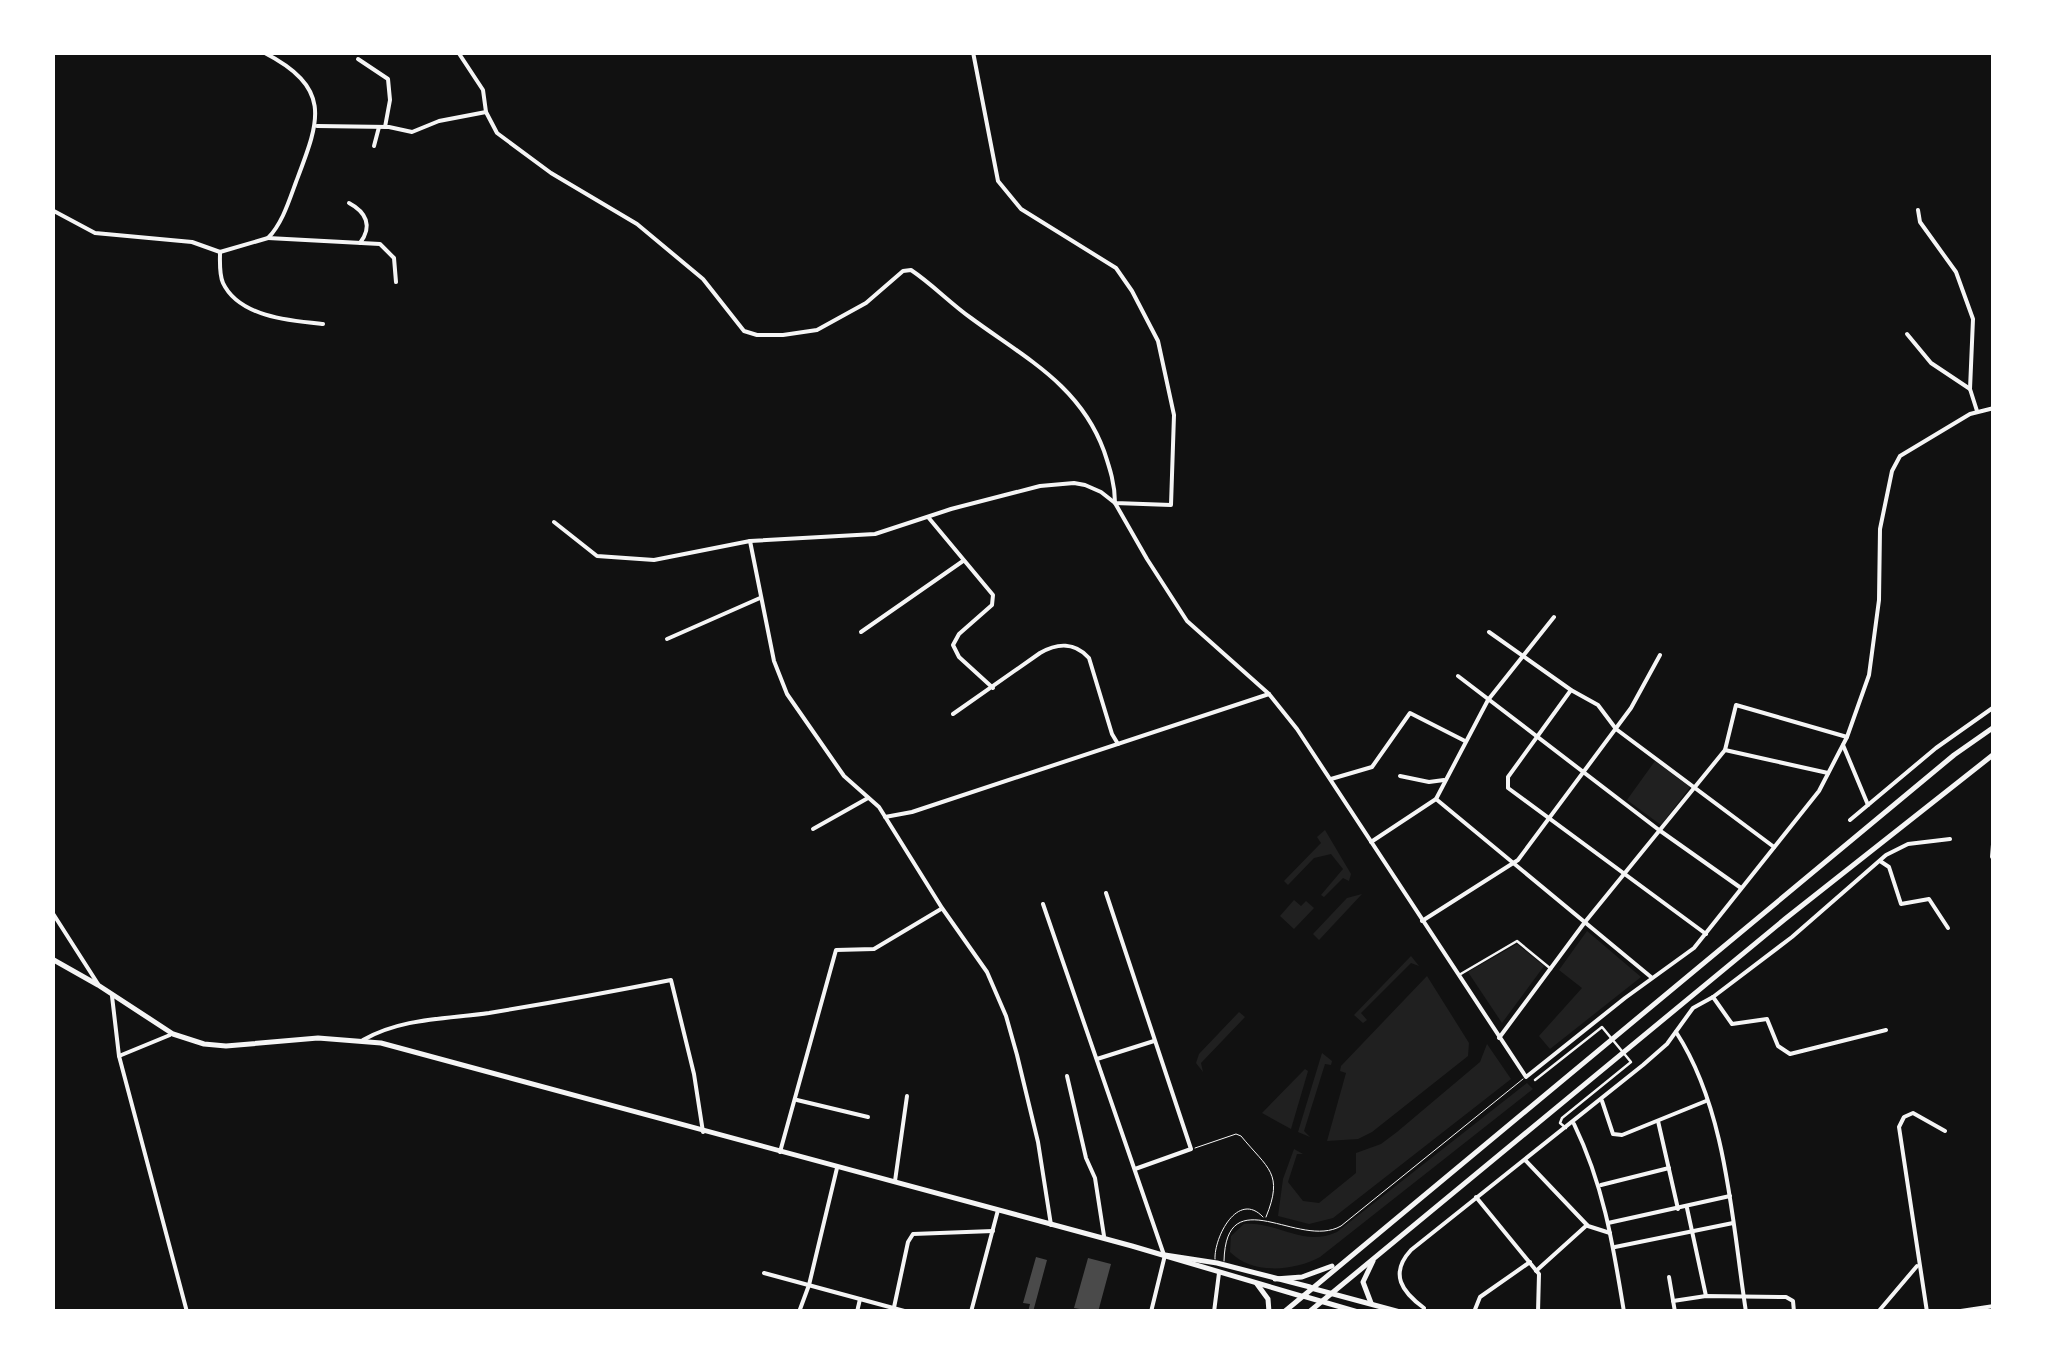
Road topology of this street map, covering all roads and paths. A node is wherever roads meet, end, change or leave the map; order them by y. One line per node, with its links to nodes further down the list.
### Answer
1 (264, 52): 6 (street)
2 (458, 52): 5 (street)
3 (973, 52): 21 (street)
4 (358, 59): 7 (street)
5 (486, 112): 7 (street); 21 (street)
6 (316, 126): 7 (street); 12 (street)
7 (382, 127): 8 (street)
8 (374, 146)
9 (348, 203): 13 (street)
10 (52, 210): 14 (street)
11 (1918, 210): 18 (street)
12 (268, 238): 13 (street); 14 (street)
13 (360, 243): 15 (street)
14 (220, 252): 16 (street)
15 (396, 282)
16 (323, 324)
17 (1907, 334): 18 (street)
18 (1970, 389): 20 (street)
19 (1994, 408): 20 (street)
20 (1977, 411): 43 (street)
21 (1116, 503): 22 (street); 36 (street)
22 (928, 517): 24 (street); 25 (street)
23 (554, 522): 24 (street)
24 (750, 542): 26 (street)
25 (962, 560): 28 (street); 34 (street)
26 (760, 598): 30 (street); 55 (street)
27 (1554, 618): 31 (street)
28 (861, 632)
29 (1488, 632): 31 (street)
30 (667, 639)
31 (1521, 655): 35 (street); 37 (street)
32 (1660, 655): 41 (street)
33 (1458, 676): 37 (street)
34 (993, 688): 39 (street); 45 (street)
35 (1571, 690): 41 (street); 42 (street)
36 (1270, 694): 45 (street); 52 (street)
37 (1488, 700): 42 (street); 44 (street)
38 (1994, 707): 57 (street)
39 (953, 714)
40 (1994, 727): 133 (main road)
41 (1616, 730): 50 (street); 54 (street)
42 (1537, 736): 50 (street); 59 (street)
43 (1847, 737): 46 (street); 47 (street)
44 (1464, 741): 52 (street); 53 (street)
45 (1118, 744): 58 (street)
46 (1843, 744): 49 (street); 57 (street)
47 (1725, 750): 49 (street); 54 (street)
48 (1994, 754): 132 (main road)
49 (1828, 772): 66 (street)
50 (1584, 773): 59 (street); 62 (street)
51 (1400, 776): 53 (street)
52 (1330, 779): 65 (street)
53 (1444, 780): 56 (street)
54 (1694, 787): 62 (street); 66 (street)
55 (868, 798): 58 (street); 61 (street)
56 (1436, 798): 65 (street); 69 (street)
57 (1868, 804): 60 (street)
58 (884, 817): 74 (street)
59 (1551, 819): 69 (street); 70 (street)
60 (1850, 820)
61 (813, 829)
62 (1659, 830): 70 (street); 71 (street)
63 (1994, 832): 67 (street)
64 (1950, 840): 68 (street)
65 (1370, 844): 76 (street)
66 (1774, 847): 71 (street)
67 (1992, 857)
68 (1880, 860): 78 (street); 86 (street)
69 (1514, 864): 76 (street); 77 (street)
70 (1626, 874): 77 (street); 79 (street)
71 (1740, 888): 79 (street)
72 (1106, 893): 92 (street)
73 (1043, 904): 94 (street)
74 (942, 908): 100 (street); 124 (street)
75 (52, 912): 84 (street)
76 (1422, 921): 82 (street)
77 (1585, 922): 81 (street); 83 (street)
78 (1948, 928)
79 (1706, 934): 83 (street)
80 (52, 959): 84 (main road)
81 (1551, 969): 82 (street); 90 (street)
82 (1458, 976): 90 (street)
83 (1652, 978): 96 (street)
84 (98, 985): 85 (main road)
85 (112, 994): 89 (main road); 93 (street)
86 (1713, 997): 87 (street); 88 (street)
87 (1886, 1030)
88 (1676, 1032): 99 (street); 101 (street)
89 (173, 1034): 91 (main road); 93 (street)
90 (1499, 1038): 96 (street)
91 (363, 1040): 107 (main road); 107 (street)
92 (1154, 1041): 94 (street); 108 (street)
93 (119, 1056): 156 (street)
94 (1097, 1059): 113 (street)
95 (1067, 1076): 129 (street)
96 (1526, 1078): 121 (lane)
97 (1535, 1080): 105 (street)
98 (907, 1096): 114 (street)
99 (1601, 1099): 103 (street); 104 (street)
100 (797, 1100): 102 (street); 109 (street)
101 (1706, 1100): 103 (street); 116 (street)
102 (868, 1117)
103 (1658, 1120): 112 (street)
104 (1573, 1122): 105 (street); 115 (street)
105 (1566, 1128): 110 (street)
106 (1945, 1131): 135 (street)
107 (703, 1132): 109 (main road)
108 (1191, 1150): 113 (street); 121 (lane)
109 (780, 1152): 111 (main road)
110 (1525, 1160): 117 (street); 125 (street)
111 (837, 1168): 114 (main road); 143 (street)
112 (1669, 1168): 115 (street); 119 (street)
113 (1135, 1169): 131 (street)
114 (894, 1184): 120 (main road)
115 (1599, 1186): 122 (street)
116 (1730, 1196): 118 (street); 123 (street)
117 (1476, 1198): 134 (street); 154 (street)
118 (1687, 1206): 119 (street); 127 (street)
119 (1678, 1209): 122 (street)
120 (998, 1210): 124 (main road); 126 (street)
121 (1265, 1220): 136 (lane); 136 (lane)
122 (1608, 1223): 128 (street)
123 (1733, 1223): 127 (street); 148 (street)
124 (1051, 1225): 129 (main road)
125 (1587, 1225): 128 (street); 137 (street)
126 (993, 1231): 155 (street); 160 (street)
127 (1693, 1232): 130 (street); 147 (street)
128 (1610, 1233): 130 (street)
129 (1104, 1238): 131 (main road)
130 (1613, 1248): 170 (street)
131 (1165, 1255): 136 (main road); 139 (main road); 161 (street)
132 (1376, 1255): 145 (main road); 152 (main road)
133 (1339, 1262): 141 (main road); 144 (main road)
134 (1530, 1262): 137 (street); 168 (street)
135 (1919, 1263): 174 (street); 175 (street)
136 (1220, 1264): 139 (lane); 141 (main road)
137 (1536, 1271): 169 (street)
138 (764, 1273): 143 (street)
139 (1219, 1274): 142 (main road); 162 (street)
140 (1670, 1278): 151 (street)
141 (1275, 1279): 144 (main road)
142 (1257, 1284): 146 (main road); 163 (main road)
143 (809, 1285): 149 (street); 157 (street)
144 (1310, 1287): 145 (main road); 146 (main road)
145 (1331, 1292): 150 (main road); 152 (main road)
146 (1301, 1296): 150 (main road); 164 (main road)
147 (1706, 1296): 148 (street); 151 (street)
148 (1744, 1298): 172 (street); 173 (street)
149 (860, 1299): 155 (street); 158 (street)
150 (1320, 1301): 165 (main road); 166 (main road)
151 (1673, 1301): 171 (street)
152 (1371, 1303): 167 (main road)
153 (1994, 1306): 176 (street)
154 (1424, 1308)
155 (893, 1310): 159 (street)
156 (187, 1312)
157 (799, 1312)
158 (857, 1312)
159 (908, 1312)
160 (971, 1312)
161 (1150, 1312)
162 (1214, 1312)
163 (1268, 1312)
164 (1284, 1312)
165 (1309, 1312)
166 (1358, 1312)
167 (1400, 1312)
168 (1474, 1312)
169 (1538, 1312)
170 (1624, 1312)
171 (1674, 1312)
172 (1746, 1312)
173 (1794, 1312)
174 (1878, 1312)
175 (1927, 1312)
176 (1954, 1312)

